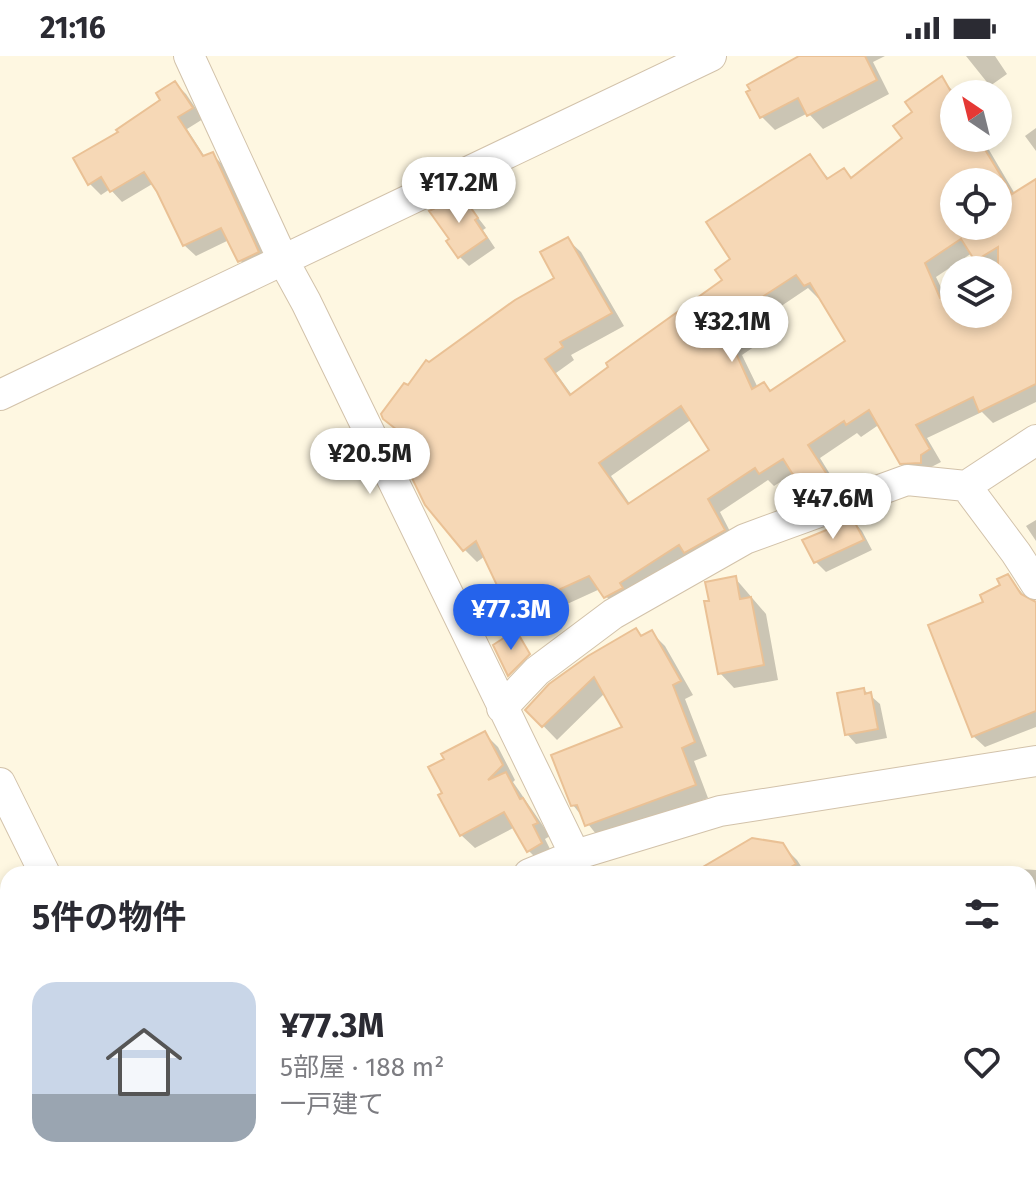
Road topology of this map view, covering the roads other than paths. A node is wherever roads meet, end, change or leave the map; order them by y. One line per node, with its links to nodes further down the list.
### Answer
1 (189, 56): 3 (street)
2 (711, 56): 3 (street)
3 (283, 260): 4 (street); 8 (street)
4 (0, 395)
5 (1036, 440): 6 (street)
6 (966, 486): 7 (street); 8 (street)
7 (1036, 584)
8 (502, 708): 11 (street)
9 (1036, 761): 11 (street)
10 (0, 783): 12 (street)
11 (575, 855): 13 (street)
12 (41, 866)
13 (548, 866)

